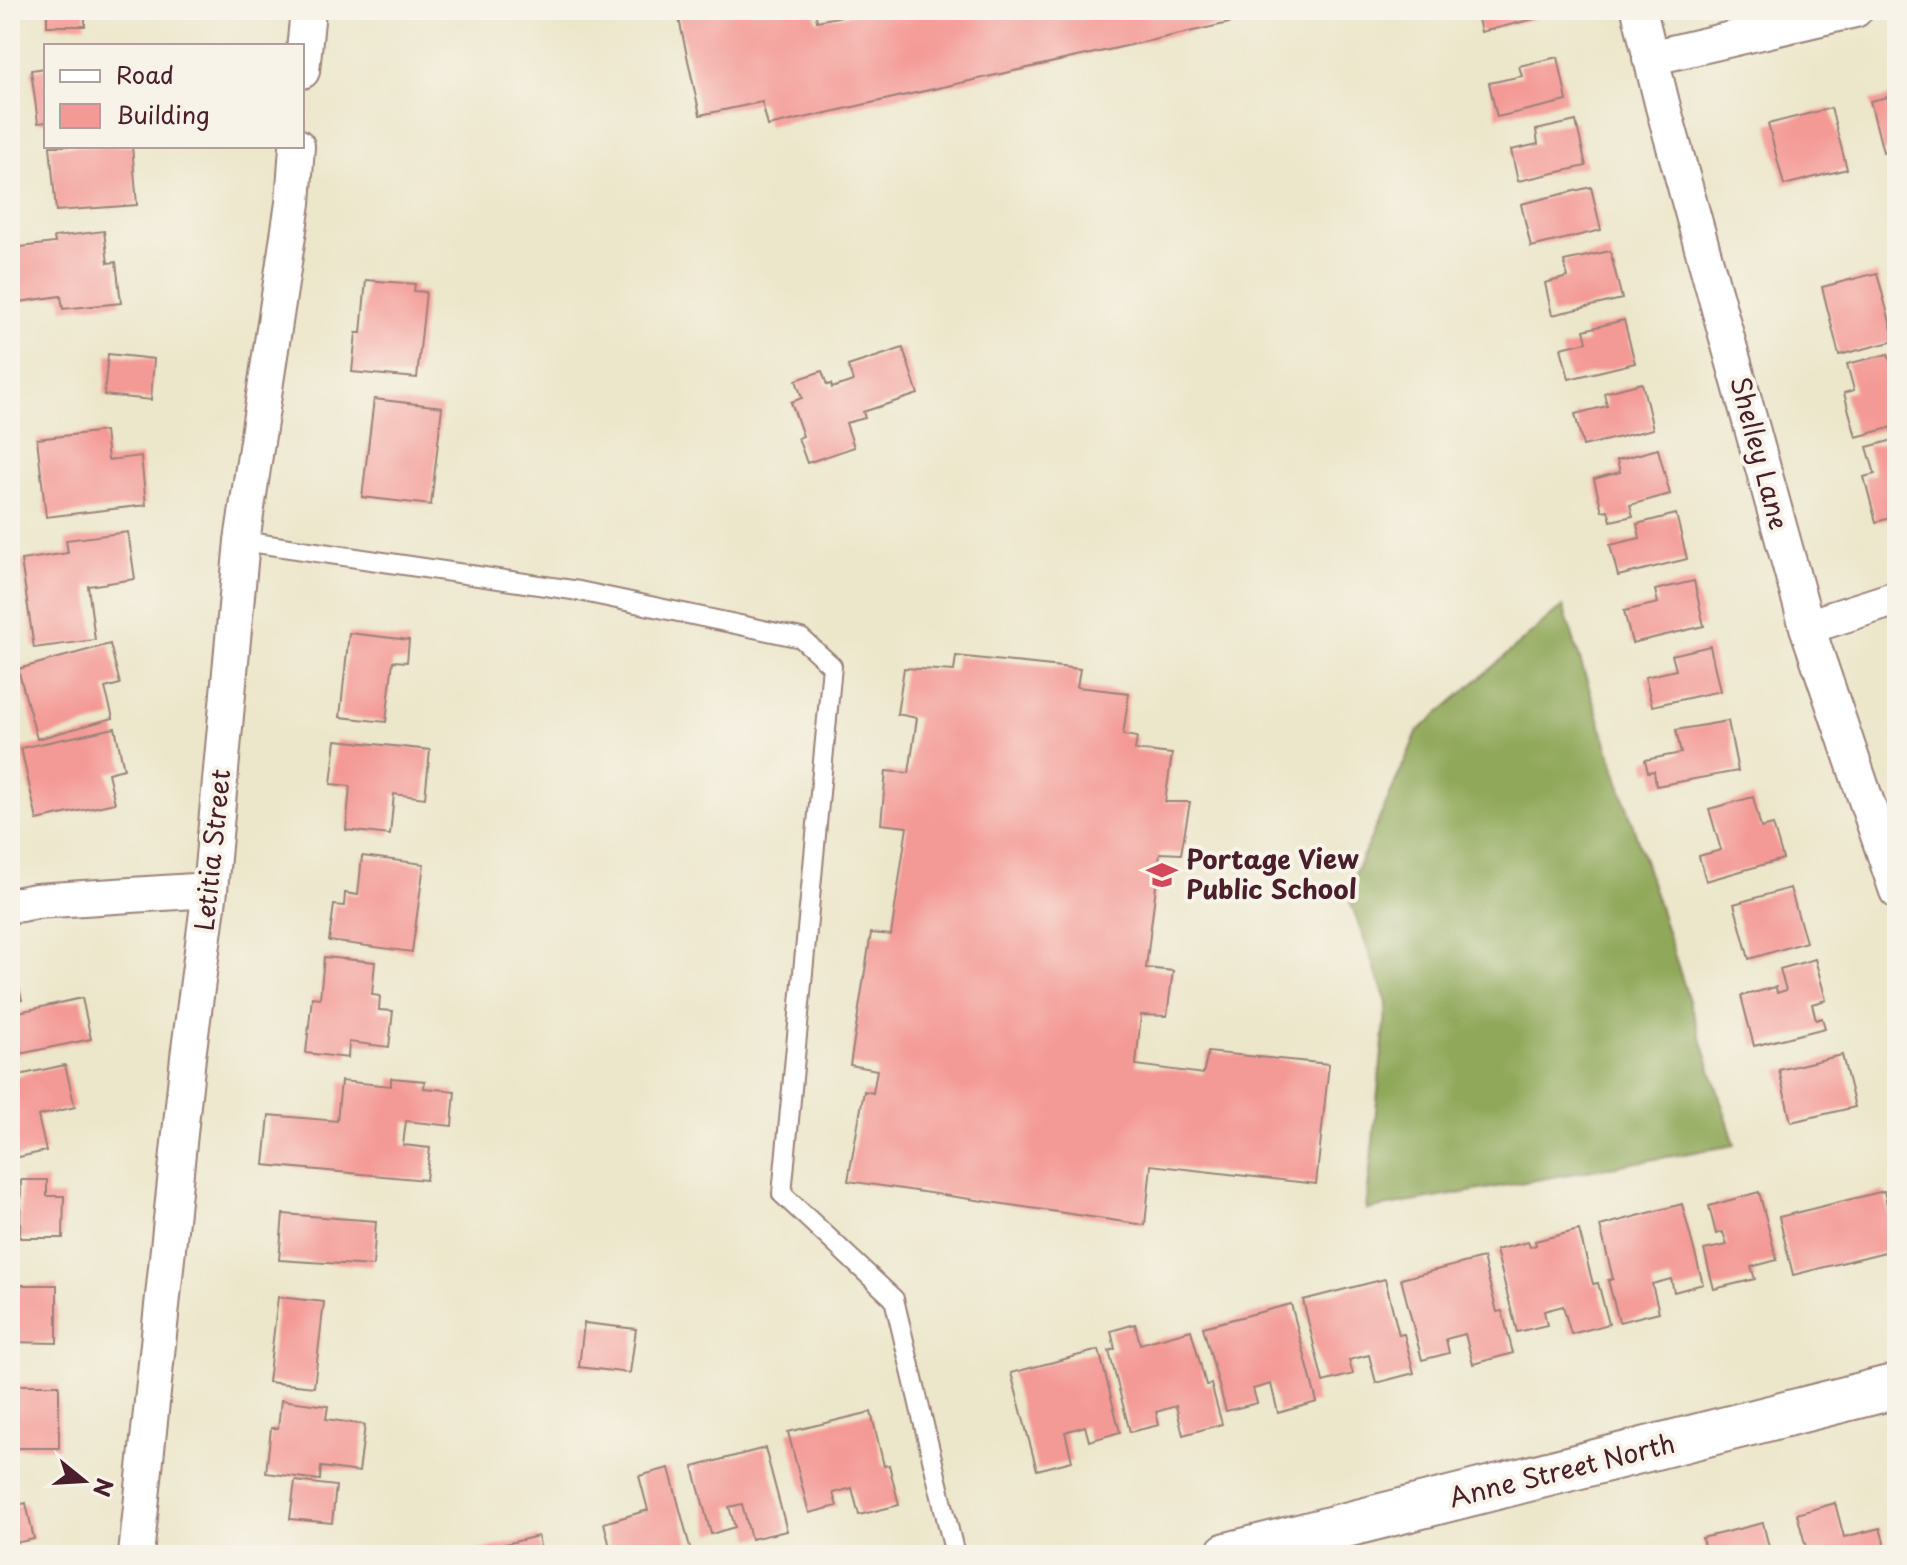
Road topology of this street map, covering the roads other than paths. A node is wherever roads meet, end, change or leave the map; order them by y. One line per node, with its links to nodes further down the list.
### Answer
1 (308, 10): 4 (street)
2 (1639, 10): 5 (street, Shelley Lane)
3 (1855, 10): 5 (street)
4 (304, 51)
5 (1650, 58): 9 (street, Shelley Lane)
6 (297, 148): 7 (street, Letitia Street)
7 (242, 541): 10 (street, Letitia Street); 15 (lane)
8 (1897, 598): 9 (street)
9 (1807, 627): 11 (street, Shelley Lane)
10 (210, 890): 12 (street); 14 (street, Letitia Street)
11 (1897, 891)
12 (10, 906)
13 (1897, 1386): 16 (street, Anne Street North)
14 (136, 1555)
15 (955, 1555)
16 (1227, 1555)

